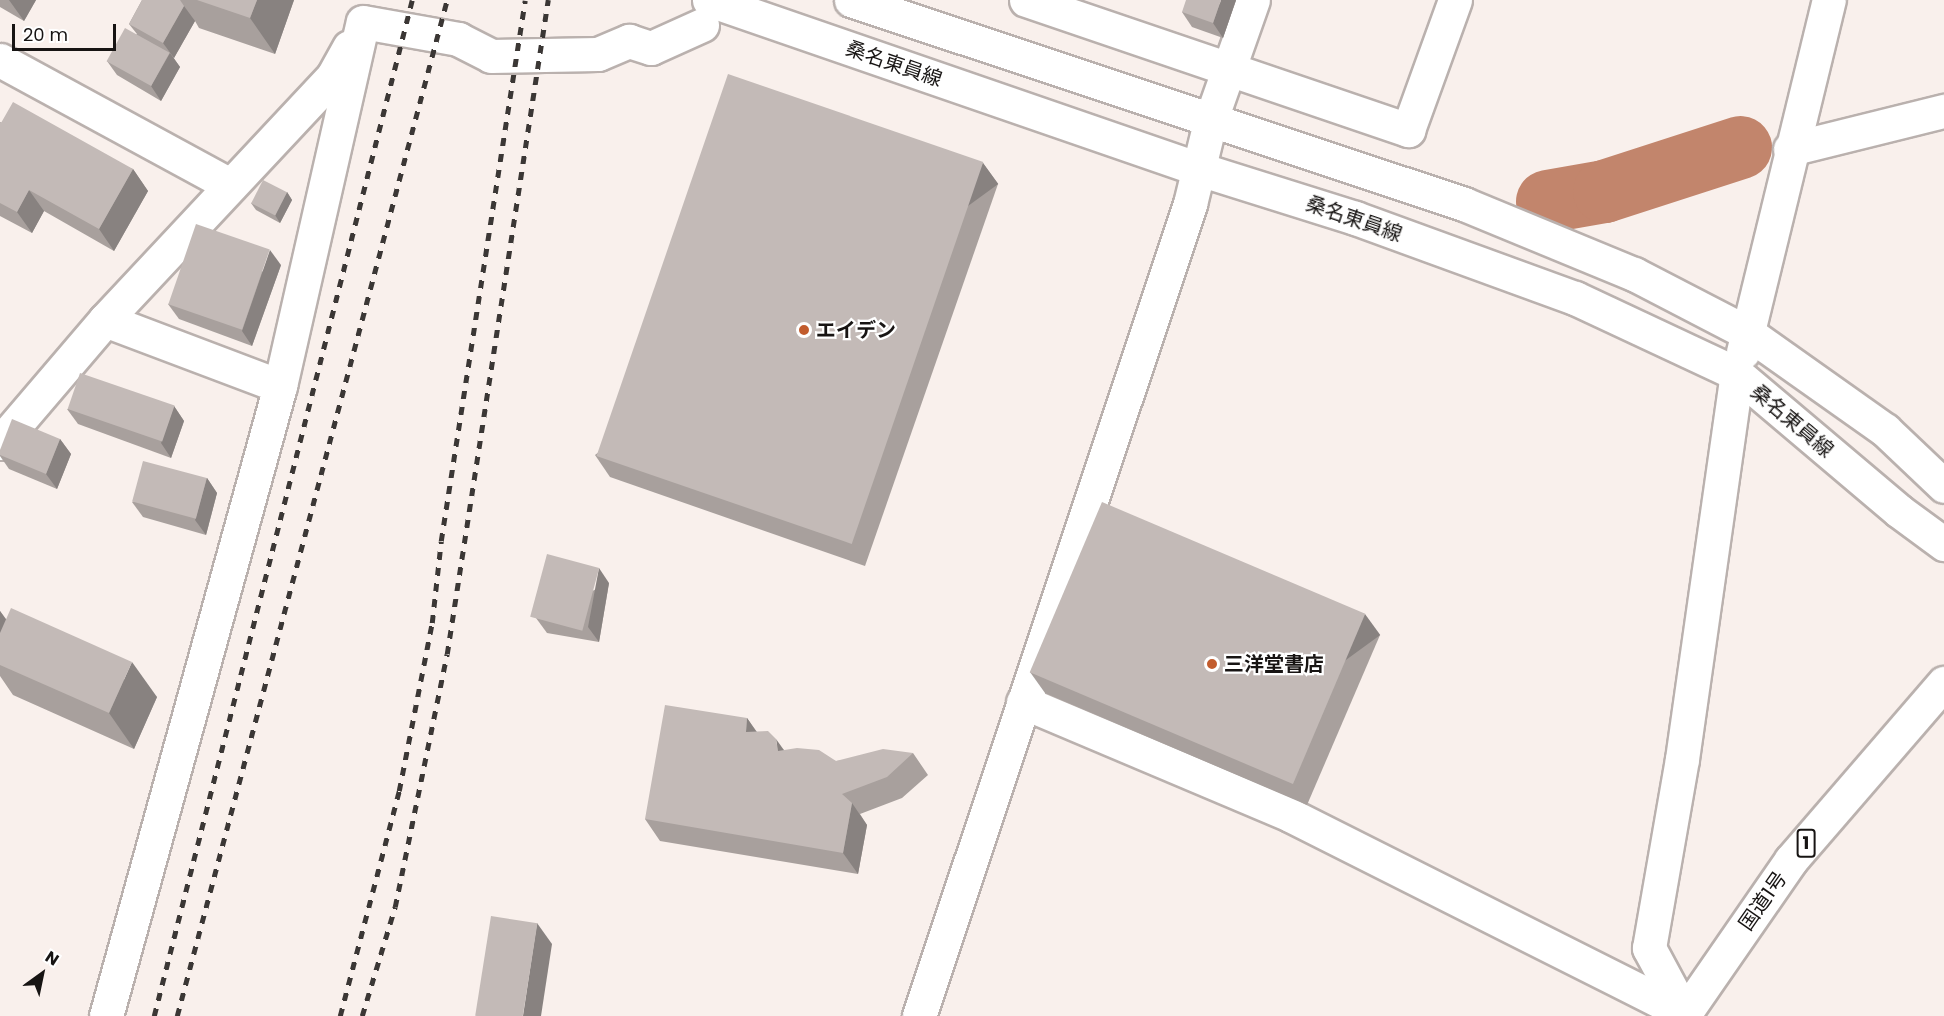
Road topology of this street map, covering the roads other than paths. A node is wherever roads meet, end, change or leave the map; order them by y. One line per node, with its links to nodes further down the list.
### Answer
1 (851, 0): 11 (main road)
2 (1026, 0): 9 (main road)
3 (1253, 0): 9 (main road)
4 (1455, 0): 9 (main road)
5 (1829, 0): 12 (main road)
6 (366, 11): 7 (main road); 14 (main road); 18 (main road)
7 (705, 12): 13 (main road, 桑名東員線)
8 (0, 60): 14 (main road)
9 (1230, 66): 11 (main road)
10 (1944, 111): 12 (main road)
11 (1210, 122): 13 (main road); 16 (main road)
12 (1790, 149): 16 (main road)
13 (1199, 169): 17 (main road, 桑名東員線); 23 (main road)
14 (230, 185): 15 (main road)
15 (105, 320): 18 (main road); 19 (main road)
16 (1748, 333): 17 (main road); 20 (main road)
17 (1737, 374): 21 (main road, 桑名東員線); 24 (main road)
18 (280, 386): 25 (main road)
19 (0, 443)
20 (1944, 486)
21 (1944, 544)
22 (1944, 683): 24 (main road, 国道1号 / 1)
23 (1023, 702): 24 (main road); 26 (main road)
24 (1684, 1014)
25 (106, 1016)
26 (920, 1016)

